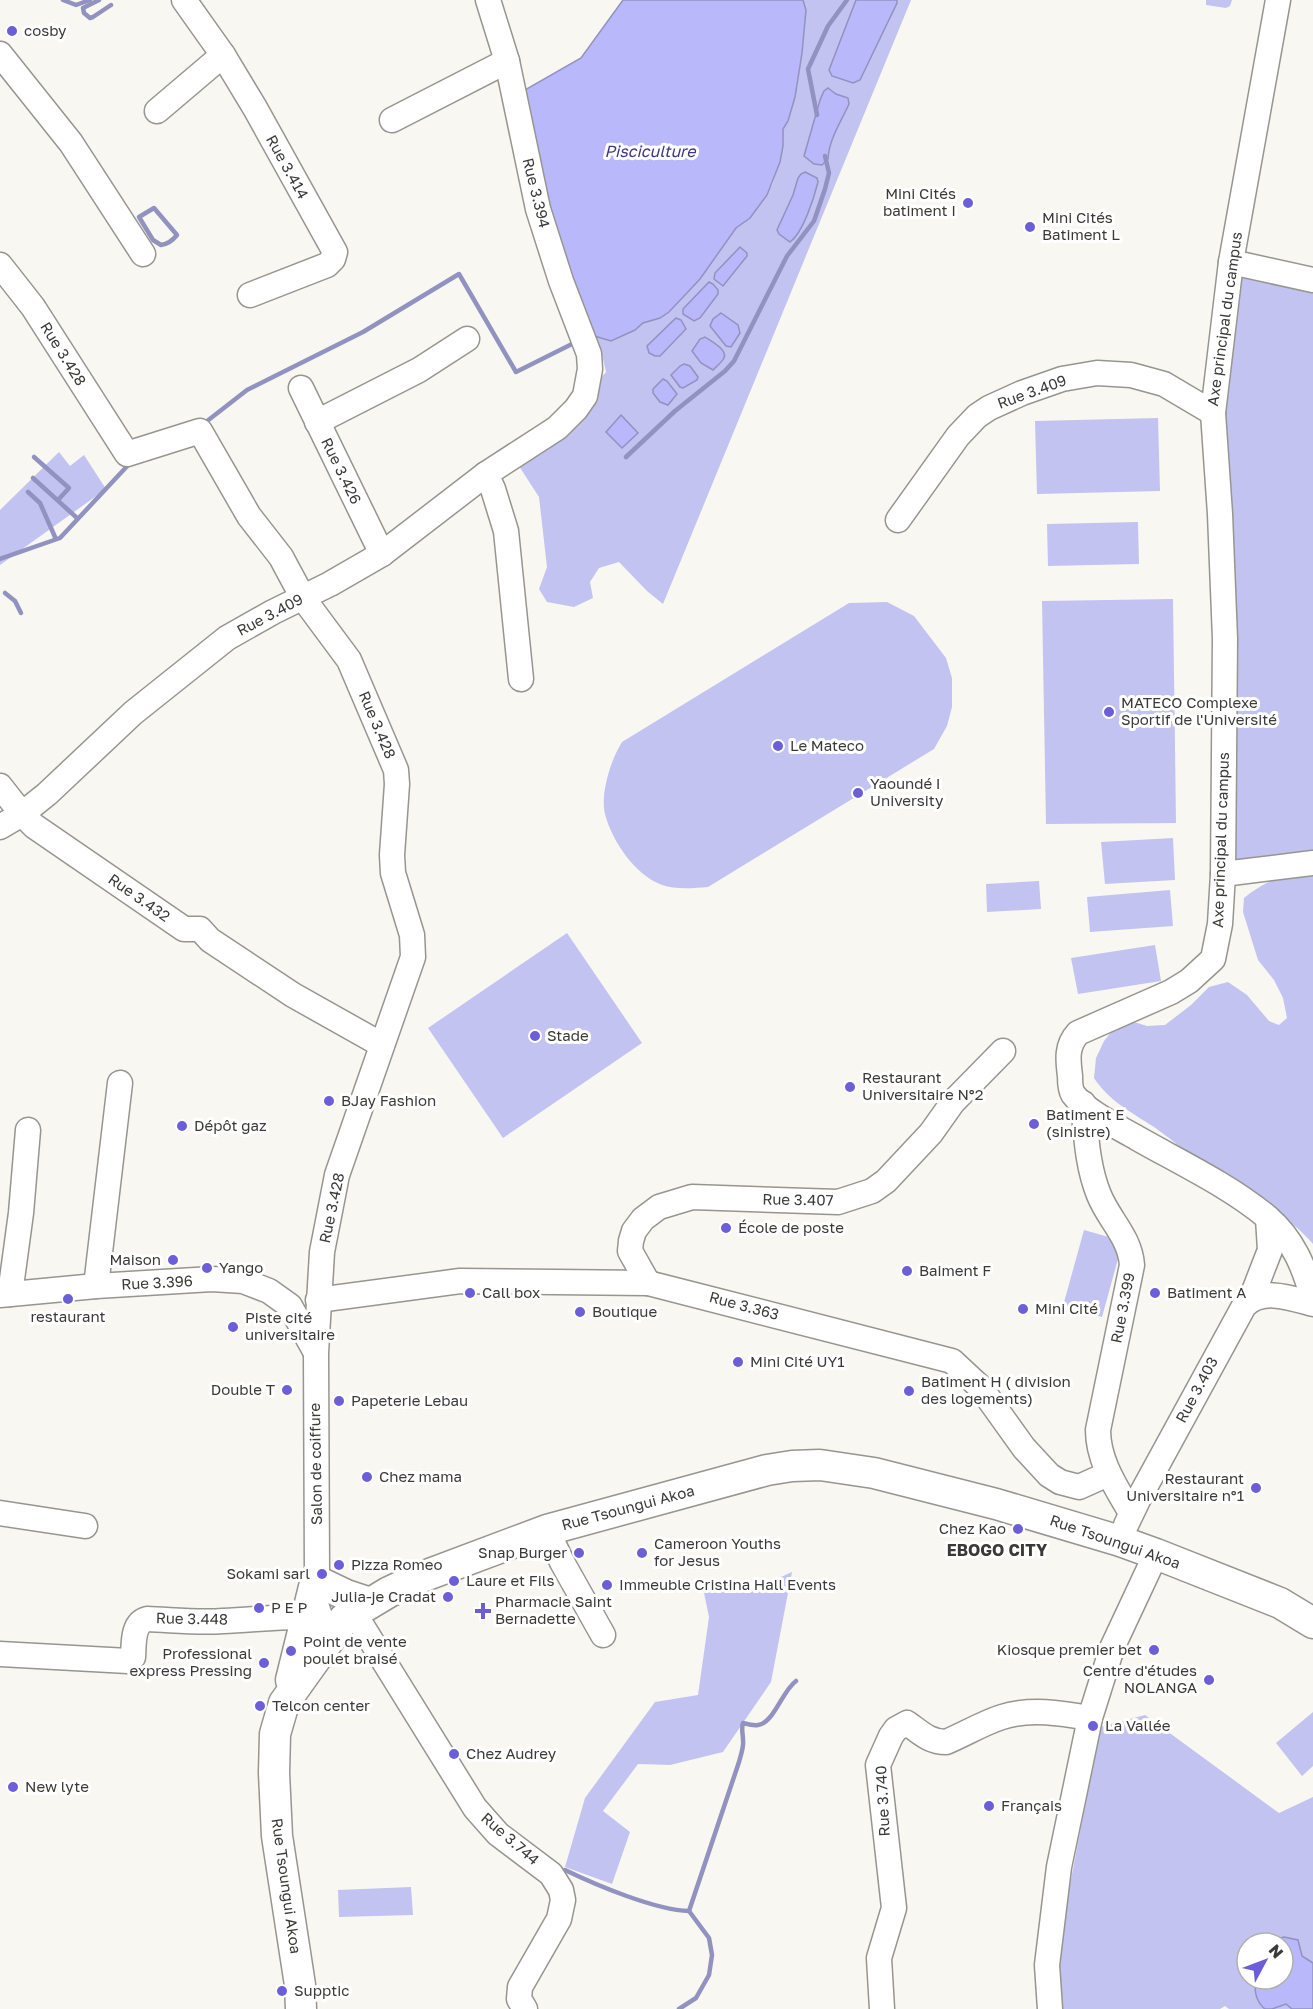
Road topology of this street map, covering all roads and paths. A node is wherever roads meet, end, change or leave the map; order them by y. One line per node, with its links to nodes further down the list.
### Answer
1 (184, 0): 5 (street, Rue 3.414)
2 (488, 0): 6 (street, Rue 3.394)
3 (1278, 0): 10 (street, Axe principal du campus)
4 (0, 54): 9 (street)
5 (223, 55): 7 (street); 13 (street, Rue 3.414)
6 (507, 61): 8 (street); 15 (street, Rue 3.394)
7 (157, 111)
8 (392, 120)
9 (143, 254)
10 (1231, 262): 12 (street); 17 (street, Axe principal du campus)
11 (0, 265): 22 (street, Rue 3.428)
12 (1313, 280)
13 (250, 296)
14 (467, 339): 18 (street)
15 (587, 383): 19 (street, Rue 3.409)
16 (301, 388): 18 (street, Rue 3.426)
17 (1213, 413): 20 (street, Rue 3.409); 28 (street, Axe principal du campus)
18 (317, 422): 21 (street, Rue 3.426)
19 (486, 474): 21 (street, Rue 3.409); 23 (street)
20 (898, 520)
21 (382, 554): 22 (street, Rue 3.409)
22 (303, 598): 25 (street, Rue 3.409); 29 (street, Rue 3.428)
23 (521, 679)
24 (0, 786): 25 (street, Rue 3.432)
25 (22, 814): 26 (street, Rue 3.409); 29 (street, Rue 3.432)
26 (0, 827)
27 (1313, 863): 28 (street)
28 (1223, 874): 32 (street, Axe principal du campus)
29 (382, 1045): 39 (street, Rue 3.428)
30 (1003, 1051): 35 (street, Rue 3.407)
31 (120, 1083): 36 (street)
32 (1083, 1103): 34 (street, Axe principal du campus); 42 (street, Rue 3.399)
33 (28, 1130): 37 (street)
34 (1268, 1218): 38 (street, Rue 3.403); 40 (street, Axe principal du campus)
35 (648, 1282): 39 (street, Rue 3.363); 42 (street, Rue 3.363)
36 (96, 1286): 37 (street, Rue 3.396); 41 (street, Rue 3.396)
37 (5, 1294)
38 (1251, 1299): 40 (street); 44 (street, Rue 3.403)
39 (318, 1300): 41 (street, Rue 3.428)
40 (1313, 1302)
41 (316, 1353): 49 (street, Salon de coiffure)
42 (1108, 1474): 44 (street, Rue 3.399)
43 (0, 1513): 45 (street)
44 (1131, 1513): 47 (street, Rue 3.403)
45 (85, 1526)
46 (547, 1530): 47 (main road, Rue Tsoungui Akoa); 51 (main road, Rue Tsoungui Akoa); 53 (street)
47 (1120, 1541): 48 (main road, Rue Tsoungui Akoa)
48 (1156, 1554): 52 (main road, Rue Tsoungui Akoa); 56 (street)
49 (318, 1582): 50 (main road); 51 (main road); 51 (street, Salon de coiffure)
50 (308, 1617): 54 (street, Rue 3.448); 55 (main road)
51 (350, 1618): 55 (main road, Rue Tsoungui Akoa); 58 (street, Rue 3.744)
52 (1313, 1623)
53 (603, 1635)
54 (0, 1654)
55 (284, 1703): 57 (main road, Rue Tsoungui Akoa)
56 (1090, 1718): 59 (street, Rue 3.740); 60 (street)
57 (301, 2009)
58 (525, 2009)
59 (882, 2009)
60 (1050, 2009)

